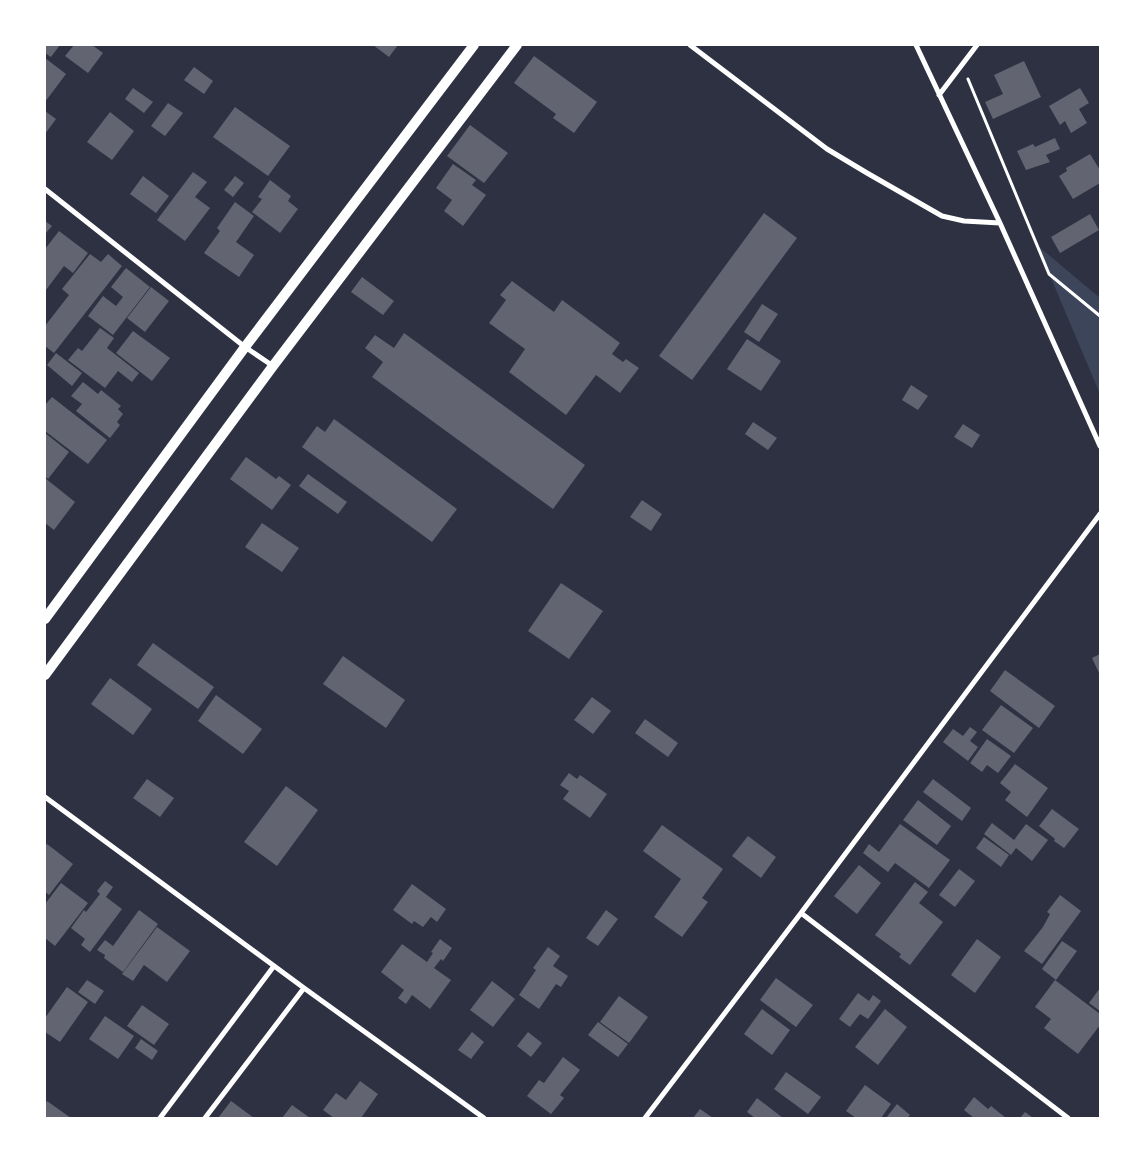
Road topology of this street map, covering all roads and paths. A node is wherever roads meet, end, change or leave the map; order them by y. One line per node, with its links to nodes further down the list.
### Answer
1 (474, 45): 11 (main road)
2 (516, 45): 12 (main road)
3 (690, 45): 9 (street)
4 (916, 45): 7 (street)
5 (977, 45): 6 (street)
6 (962, 65): 7 (street); 10 (path)
7 (939, 95): 9 (street)
8 (45, 189): 11 (street)
9 (1000, 223): 13 (street)
10 (1100, 316)
11 (246, 346): 12 (street); 15 (main road)
12 (273, 366): 16 (main road)
13 (1100, 446)
14 (1100, 514): 18 (street)
15 (45, 619)
16 (45, 675)
17 (45, 798): 19 (street)
18 (801, 913): 24 (street); 25 (street)
19 (274, 966): 20 (street); 21 (street)
20 (304, 988): 22 (street); 23 (street)
21 (160, 1118)
22 (205, 1118)
23 (484, 1118)
24 (645, 1118)
25 (1068, 1118)

